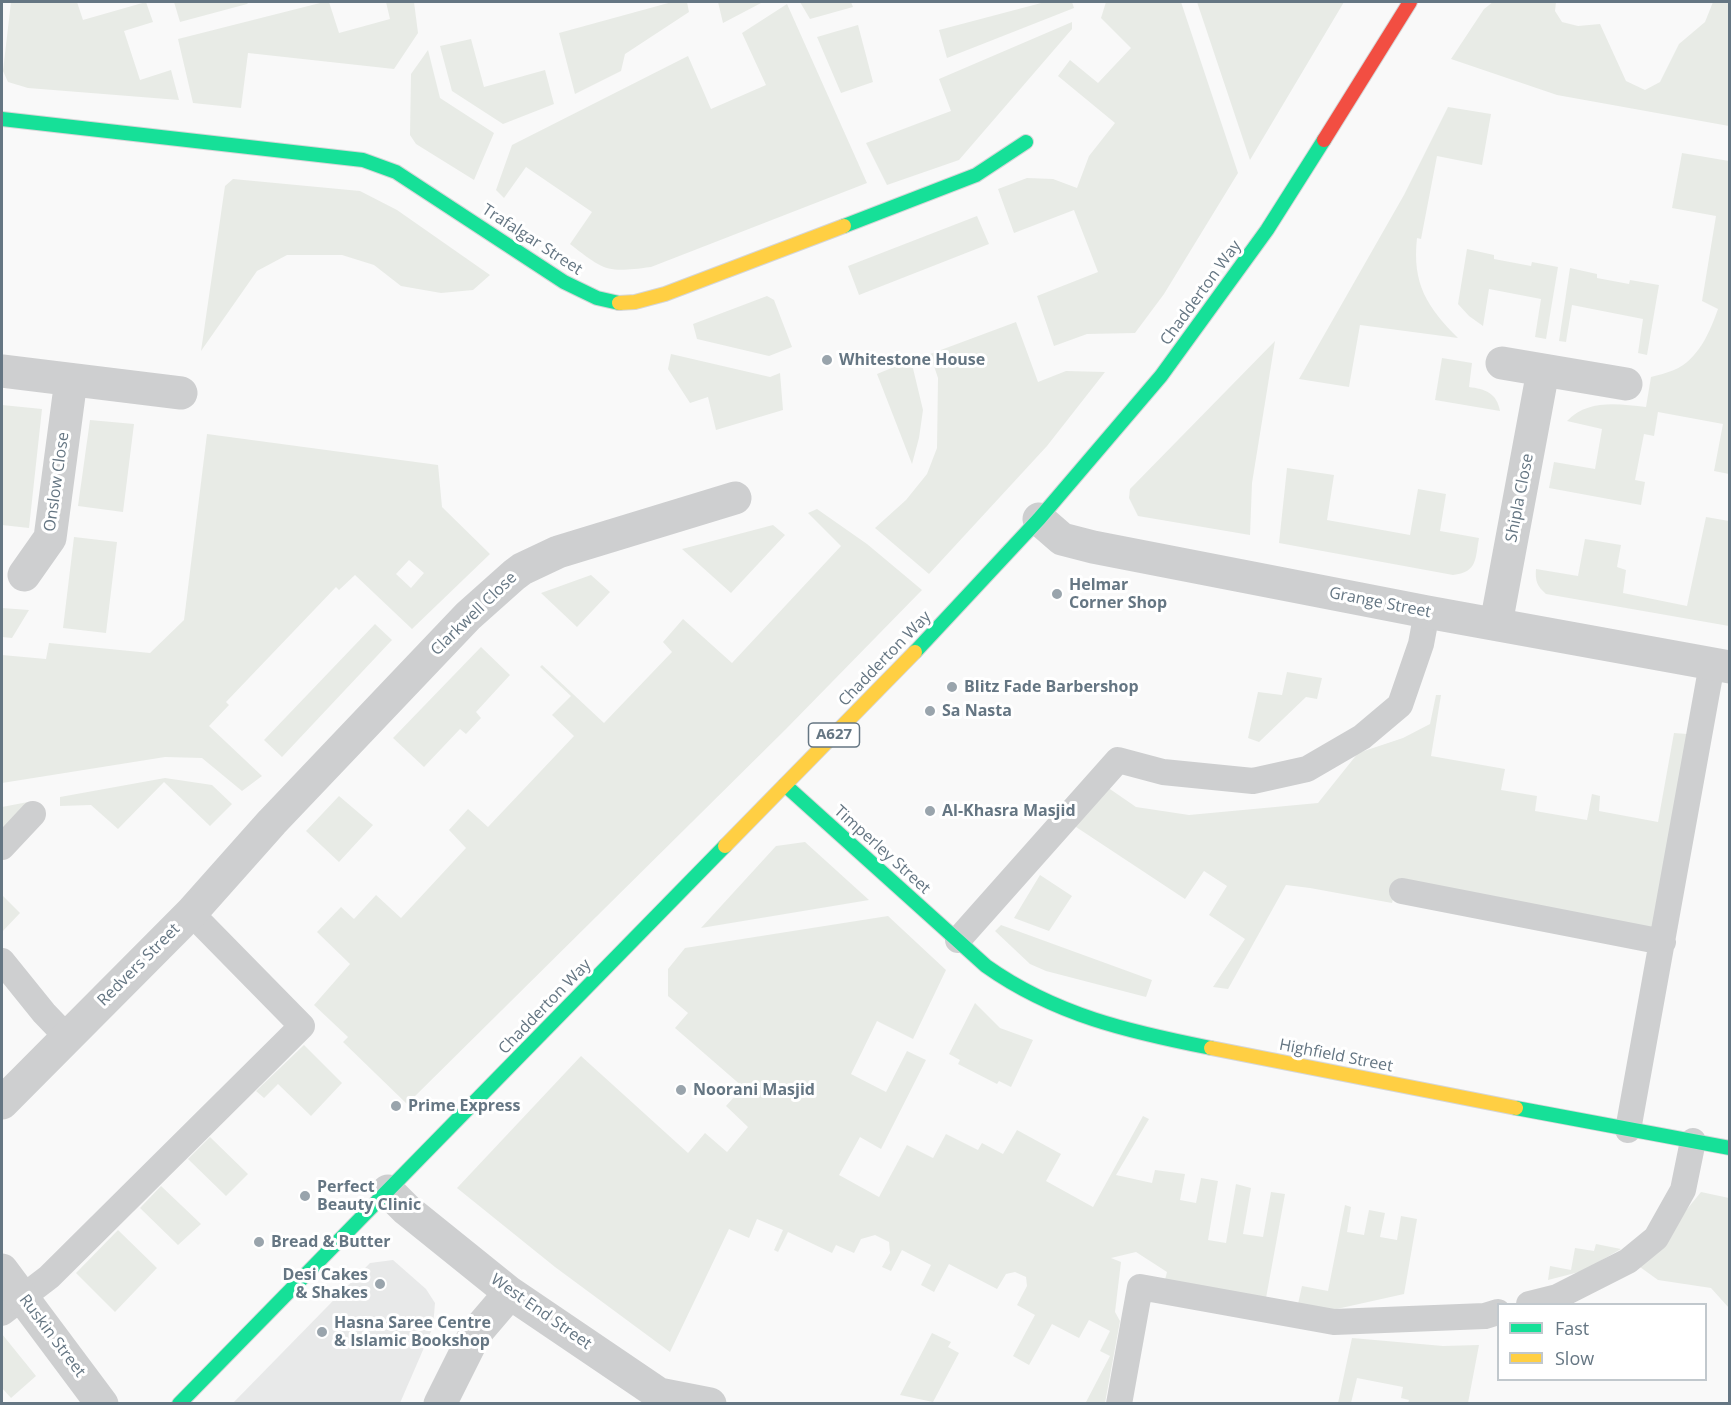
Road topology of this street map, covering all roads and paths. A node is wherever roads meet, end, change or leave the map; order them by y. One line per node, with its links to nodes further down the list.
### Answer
1 (1410, 2): 11 (street, Chadderton Way / A627)
2 (2, 119): 3 (street, Trafalgar Street)
3 (1026, 142)
4 (1502, 363): 6 (street)
5 (2, 371): 7 (street)
6 (1543, 371): 8 (street); 14 (street, Shipla Close)
7 (71, 380): 9 (street); 12 (street, Onslow Close)
8 (1626, 384)
9 (181, 393)
10 (735, 498): 18 (street, Clarkwell Close)
11 (1039, 519): 13 (street, Grange Street); 16 (street, Chadderton Way / A627)
12 (24, 575)
13 (1427, 612): 14 (street, Grange Street); 22 (lane)
14 (1496, 624): 15 (street, Grange Street)
15 (1721, 665): 23 (lane)
16 (785, 785): 22 (street, Timperley Street); 30 (street, Chadderton Way / A627)
17 (33, 814): 19 (lane)
18 (272, 822): 21 (street, Redvers Street)
19 (2, 847)
20 (1402, 891): 23 (lane)
21 (191, 913): 25 (street, Redvers Street); 34 (lane)
22 (958, 939): 27 (street, Highfield Street)
23 (1663, 942): 27 (lane)
24 (2, 961): 25 (lane)
25 (67, 1037): 26 (street, Redvers Street)
26 (2, 1103)
27 (1628, 1130): 28 (street, Highfield Street)
28 (1693, 1141): 29 (street, Highfield Street); 33 (lane)
29 (1730, 1148)
30 (388, 1191): 32 (street, West End Street); 38 (street, Chadderton Way / A627)
31 (2, 1270): 34 (street, Ruskin Street)
32 (510, 1293): 36 (street, West End Street); 39 (street)
33 (1536, 1303)
34 (12, 1305): 37 (street, Ruskin Street)
35 (1497, 1312): 41 (lane)
36 (658, 1399): 40 (street, West End Street)
37 (102, 1404)
38 (179, 1404)
39 (440, 1404)
40 (710, 1404)
41 (1119, 1404)

